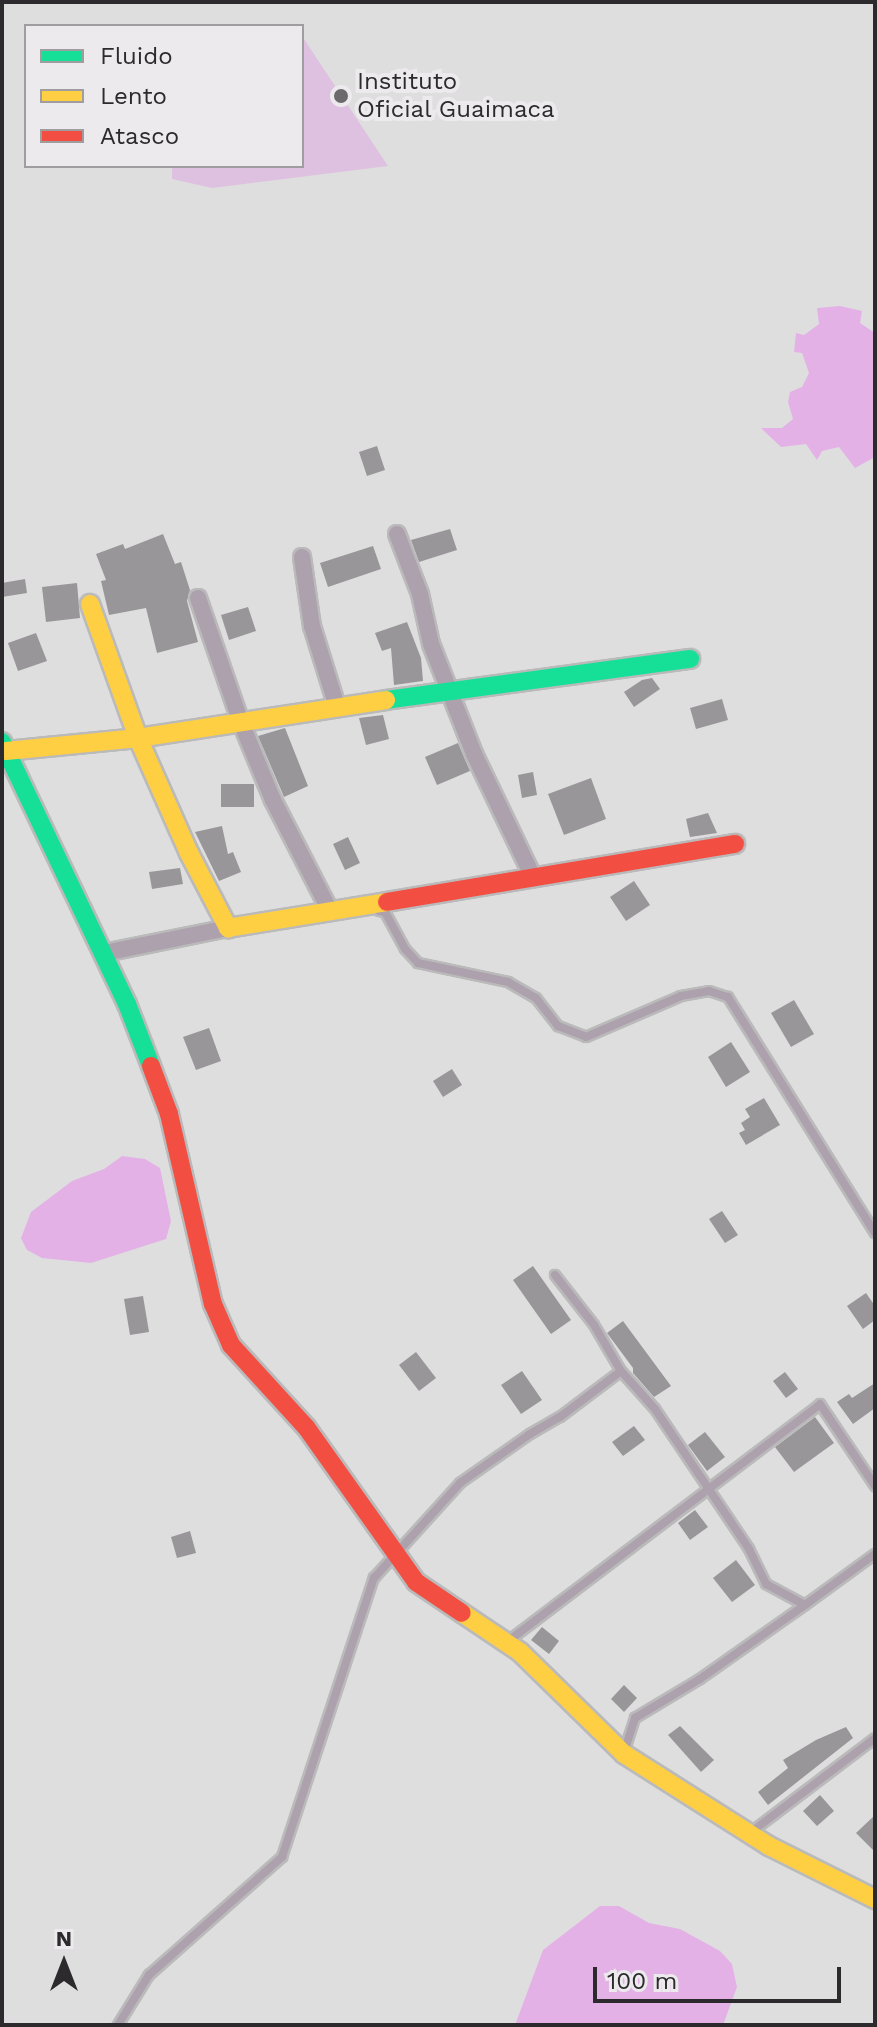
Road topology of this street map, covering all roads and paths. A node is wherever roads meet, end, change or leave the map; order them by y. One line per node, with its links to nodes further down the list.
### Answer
1 (397, 534): 6 (street)
2 (302, 557): 7 (street)
3 (198, 598): 8 (street)
4 (90, 604): 9 (street)
5 (690, 659): 6 (street)
6 (451, 693): 7 (street); 12 (street)
7 (337, 707): 8 (street)
8 (240, 720): 9 (street); 13 (street)
9 (138, 738): 10 (street); 14 (street)
10 (4, 746): 15 (street)
11 (735, 844): 12 (street)
12 (533, 877): 13 (street)
13 (330, 911): 14 (street); 16 (lane)
14 (228, 928): 15 (street)
15 (104, 953): 21 (street)
16 (875, 1233)
17 (555, 1275): 18 (lane)
18 (621, 1371): 20 (lane); 21 (lane)
19 (875, 1486): 20 (lane)
20 (707, 1489): 23 (lane); 24 (lane)
21 (396, 1553): 24 (street); 29 (lane)
22 (875, 1554): 23 (lane)
23 (805, 1605): 26 (lane)
24 (506, 1642): 26 (street)
25 (875, 1738): 27 (lane)
26 (624, 1754): 27 (street)
27 (749, 1833): 28 (street)
28 (875, 1899)
29 (118, 2025)

